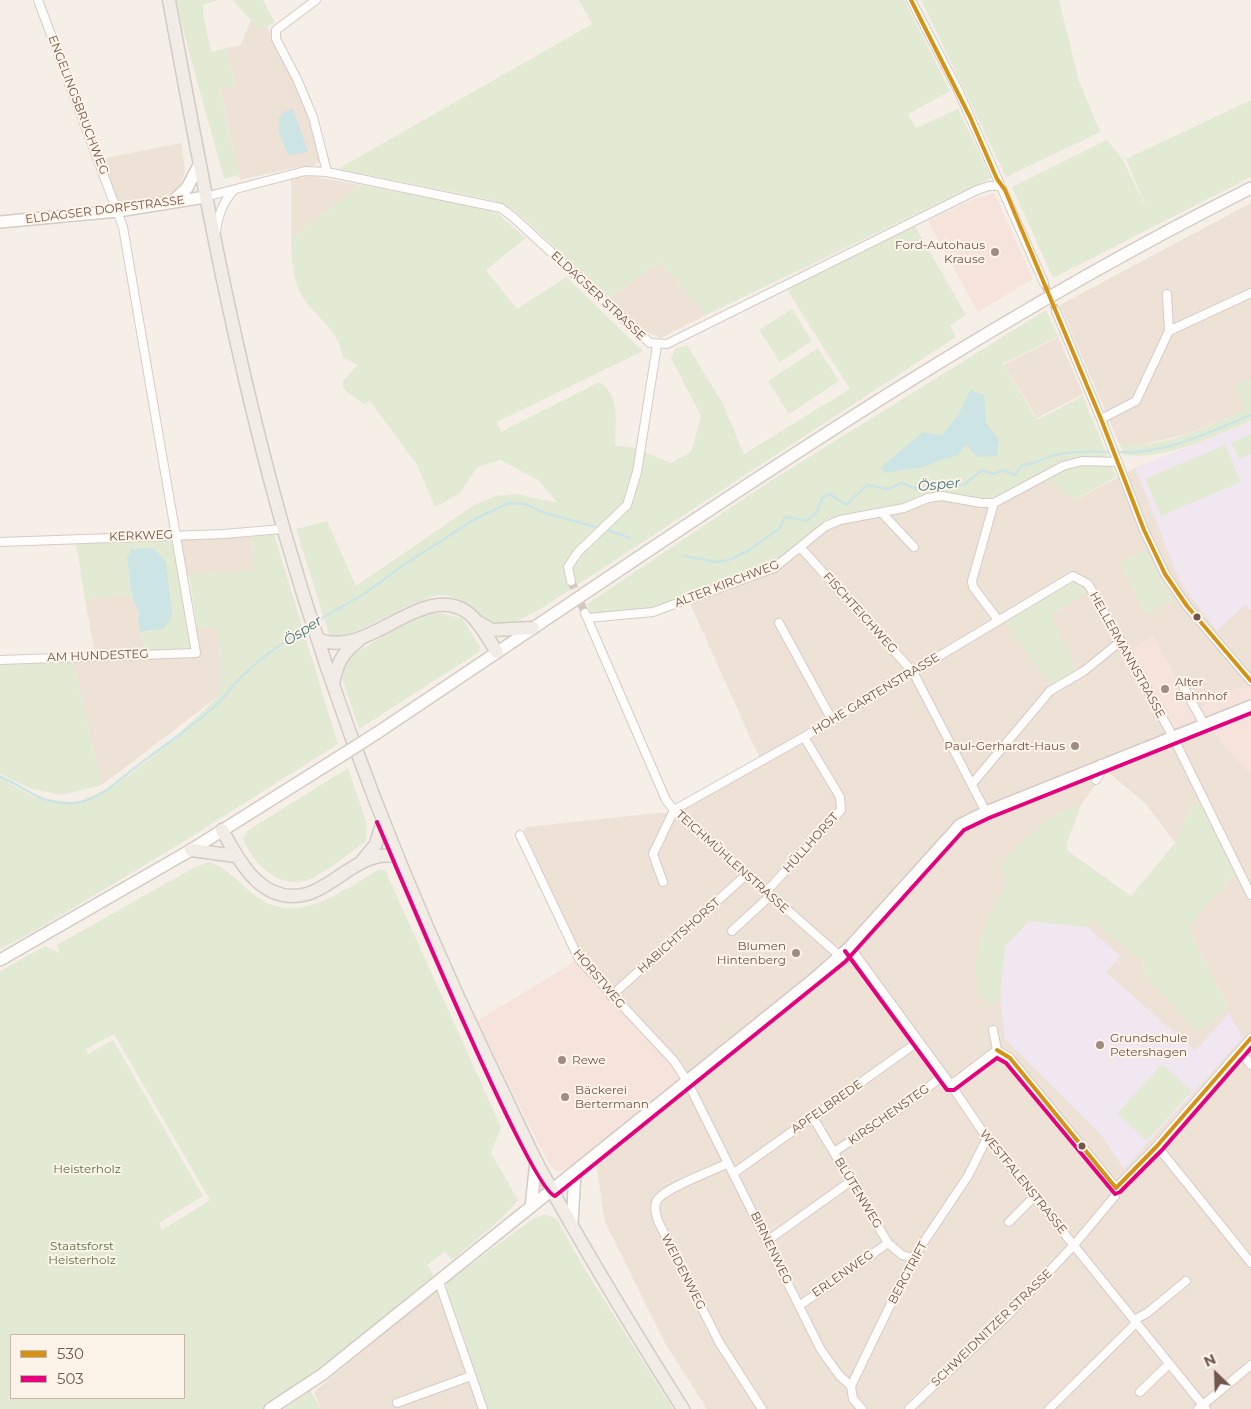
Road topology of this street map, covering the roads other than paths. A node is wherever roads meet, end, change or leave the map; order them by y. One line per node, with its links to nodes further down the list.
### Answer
1 (38, 0): 12 (street, ENGELINGSBRUCHWEG)
2 (169, 0): 5 (main road)
3 (316, 0): 6 (street)
4 (912, 0): 7 (street)
5 (199, 165): 10 (main road); 11 (main road)
6 (327, 172): 8 (street, ELDAGSER DORFSTRASSE); 20 (street, ELDAGSER STRASSE)
7 (1000, 186): 15 (street); 20 (street, ELDAGSER STRASSE)
8 (235, 188): 10 (street, ELDAGSER DORFSTRASSE); 14 (street)
9 (1251, 188): 36 (main road)
10 (205, 197): 11 (main road, ELDAGSER DORFSTRASSE); 14 (main road)
11 (171, 202): 12 (main road, ELDAGSER DORFSTRASSE)
12 (118, 211): 13 (main road, ELDAGSER DORFSTRASSE); 26 (street, ENGELINGSBRUCHWEG)
13 (0, 222)
14 (215, 240): 25 (main road)
15 (1044, 283)
16 (1251, 293): 19 (street)
17 (1167, 294): 19 (street)
18 (1056, 311): 21 (street)
19 (1169, 332): 21 (street)
20 (657, 345): 31 (street)
21 (1101, 419): 22 (street)
22 (1117, 460): 23 (street); 44 (street)
23 (994, 503): 24 (street, ALTER KIRCHWEG); 33 (street)
24 (882, 513): 28 (street); 29 (street, ALTER KIRCHWEG)
25 (283, 529): 26 (street, KERKWEG); 38 (main road)
26 (176, 535): 27 (street, KERKWEG); 41 (street, ENGELINGSBRUCHWEG)
27 (0, 542)
28 (914, 547)
29 (801, 548): 32 (street, ALTER KIRCHWEG); 43 (street, FISCHTEICHWEG)
30 (1077, 577): 33 (street, HOHE GARTENSTRASSE); 39 (street, HELLERMANNSTRASSE)
31 (571, 581)
32 (587, 616): 55 (street, TEICHMÜHLENSTRASSE)
33 (998, 620): 43 (street, HOHE GARTENSTRASSE)
34 (478, 622): 36 (main road); 37 (main road); 40 (main road)
35 (779, 623): 48 (street)
36 (533, 628): 40 (main road)
37 (366, 636): 38 (main road); 45 (main road)
38 (317, 637): 45 (main road)
39 (1121, 641): 51 (street, HELLERMANNSTRASSE); 54 (street)
40 (497, 652): 58 (main road, bridge)
41 (196, 653): 42 (street, AM HUNDESTEG)
42 (0, 660)
43 (913, 672): 48 (street, HOHE GARTENSTRASSE); 54 (street, FISCHTEICHWEG)
44 (1251, 681)
45 (333, 684): 57 (main road)
46 (1183, 686): 49 (street)
47 (1251, 706): 49 (main road)
48 (832, 720): 50 (street, HOHE GARTENSTRASSE)
49 (1205, 726): 51 (main road)
50 (804, 737): 55 (street, HOHE GARTENSTRASSE); 66 (street, HÜLLHORST)
51 (1173, 737): 52 (main road); 67 (street, HELLERMANNSTRASSE)
52 (1101, 764): 53 (street); 56 (main road)
53 (1096, 780)
54 (972, 784): 56 (street, FISCHTEICHWEG)
55 (674, 810): 64 (street, TEICHMÜHLENSTRASSE); 65 (street)
56 (986, 812): 69 (main road)
57 (383, 820): 62 (main road); 63 (main road)
58 (222, 830): 60 (main road); 61 (main road)
59 (520, 835): 72 (street, HORSTWEG)
60 (191, 850): 61 (main road); 71 (main road)
61 (236, 856): 63 (main road)
62 (398, 857): 63 (main road); 86 (main road)
63 (361, 862)
64 (746, 875): 66 (street, TEICHMÜHLENSTRASSE); 72 (street, HABICHTSHORST)
65 (663, 882)
66 (768, 894): 68 (street, HÜLLHORST); 70 (street, TEICHMÜHLENSTRASSE)
67 (1251, 895)
68 (732, 931)
69 (850, 947): 70 (main road); 75 (street, WESTFALENSTRASSE)
70 (840, 957): 80 (main road)
71 (0, 960)
72 (611, 996): 80 (street, HORSTWEG)
73 (994, 1030): 76 (street)
74 (1251, 1038): 77 (street, SCHWEIDNITZER STRASSE)
75 (919, 1041): 79 (street, WESTFALENSTRASSE); 82 (street, APFELBREDE)
76 (997, 1050): 81 (street); 91 (street)
77 (1240, 1051): 78 (street); 84 (street, SCHWEIDNITZER STRASSE)
78 (1251, 1065)
79 (943, 1076): 81 (street, WESTFALENSTRASSE); 85 (street, KIRSCHENSTEG)
80 (687, 1081): 87 (street, BIRNENWEG); 88 (main road)
81 (951, 1085): 83 (street, WESTFALENSTRASSE)
82 (812, 1116): 85 (street, BLÜTENWEG); 89 (street, APFELBREDE)
83 (987, 1138): 93 (street, WESTFALENSTRASSE); 100 (street, BERGTRIFT)
84 (1157, 1146): 91 (street, SCHWEIDNITZER STRASSE); 101 (street)
85 (834, 1152): 90 (street, BLÜTENWEG)
86 (536, 1161): 92 (main road); 94 (main road)
87 (728, 1163): 89 (street, BIRNENWEG); 116 (street, WEIDENWEG)
88 (575, 1173): 92 (main road); 96 (main road)
89 (734, 1173): 97 (street, BIRNENWEG)
90 (851, 1180): 97 (street); 98 (street, BLÜTENWEG)
91 (1116, 1188): 99 (street, SCHWEIDNITZER STRASSE)
92 (554, 1190): 94 (main road); 96 (main road)
93 (1034, 1197): 95 (street); 99 (street, WESTFALENSTRASSE)
94 (531, 1207): 103 (main road)
95 (1009, 1222)
96 (572, 1223): 115 (main road)
97 (767, 1240): 104 (street, BIRNENWEG)
98 (888, 1243): 100 (street, BLÜTENWEG); 104 (street, ERLENWEG)
99 (1074, 1246): 105 (street, WESTFALENSTRASSE); 118 (street, SCHWEIDNITZER STRASSE)
100 (913, 1258): 109 (street, BERGTRIFT)
101 (1251, 1263)
102 (1186, 1281): 105 (street)
103 (439, 1282): 108 (street); 113 (main road)
104 (799, 1306): 109 (street, BIRNENWEG)
105 (1135, 1322): 106 (street, WESTFALENSTRASSE); 119 (street)
106 (1169, 1364): 110 (street); 112 (street, WESTFALENSTRASSE)
107 (1251, 1365): 112 (street)
108 (471, 1376): 111 (street); 114 (street)
109 (851, 1386): 117 (street, BIRNENWEG)
110 (1140, 1392)
111 (397, 1403)
112 (1202, 1408)
113 (270, 1409)
114 (483, 1409)
115 (683, 1409)
116 (762, 1409)
117 (862, 1409)
118 (909, 1409)
119 (1049, 1409)

